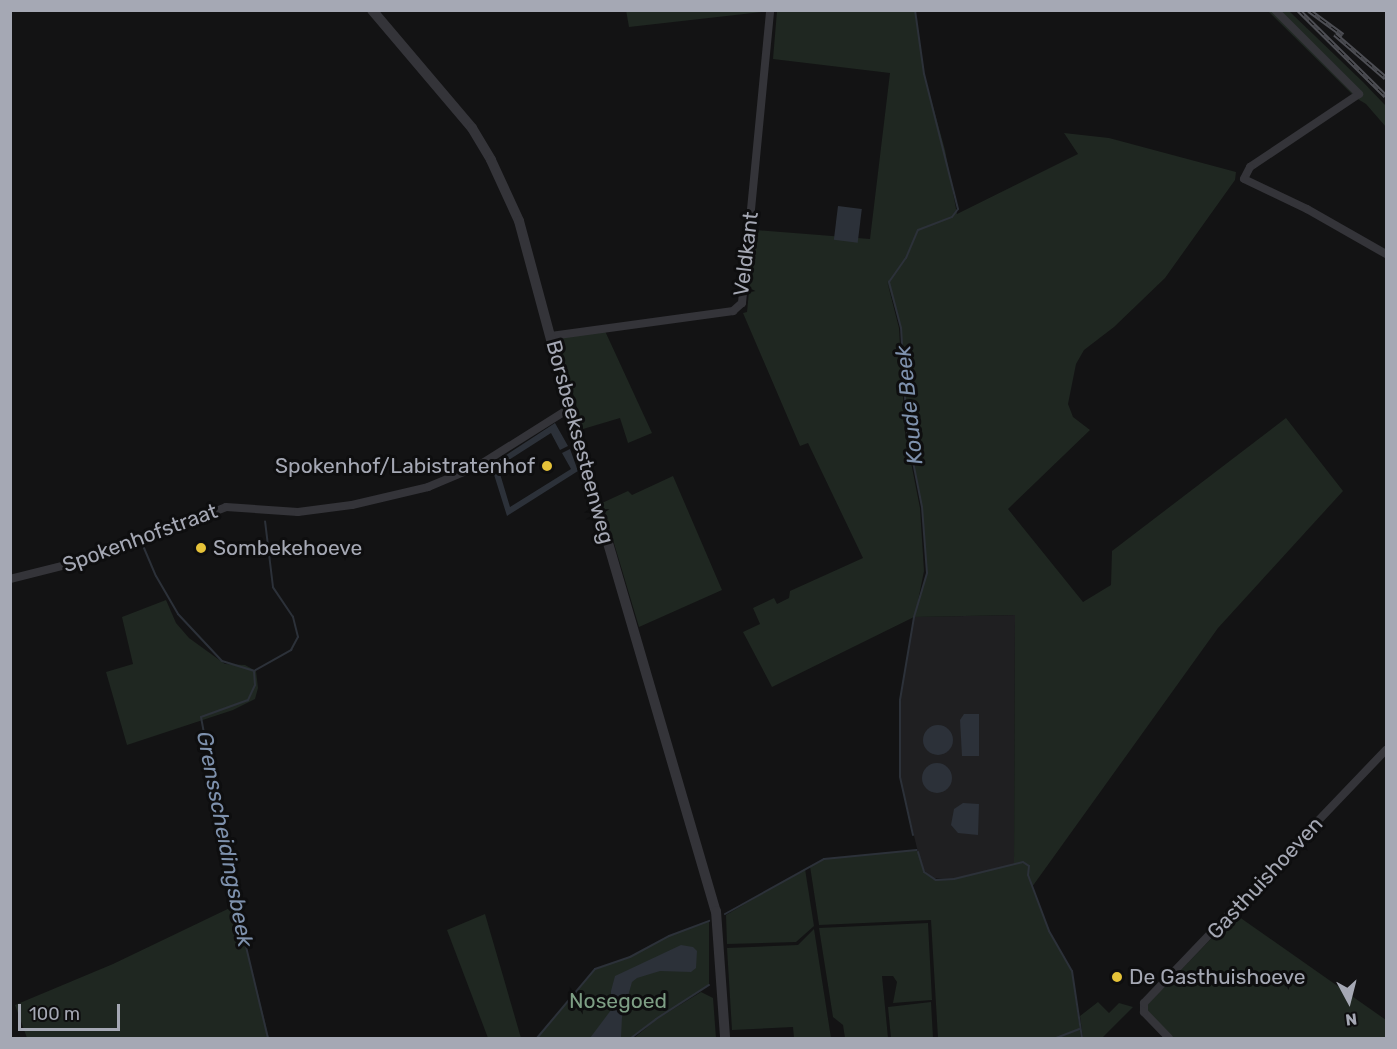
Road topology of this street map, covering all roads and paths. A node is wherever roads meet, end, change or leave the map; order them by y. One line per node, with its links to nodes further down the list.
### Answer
1 (372, 10): 5 (street, Borsbeeksesteenweg)
2 (770, 10): 5 (street, Veldkant)
3 (1275, 10): 4 (street)
4 (1386, 254)
5 (551, 336): 6 (street, Borsbeeksesteenweg)
6 (570, 408): 7 (street, Spokenhofstraat); 9 (street, Borsbeeksesteenweg)
7 (10, 579)
8 (1386, 750): 10 (street, Gasthuishoeven)
9 (725, 1038)
10 (1169, 1038)

